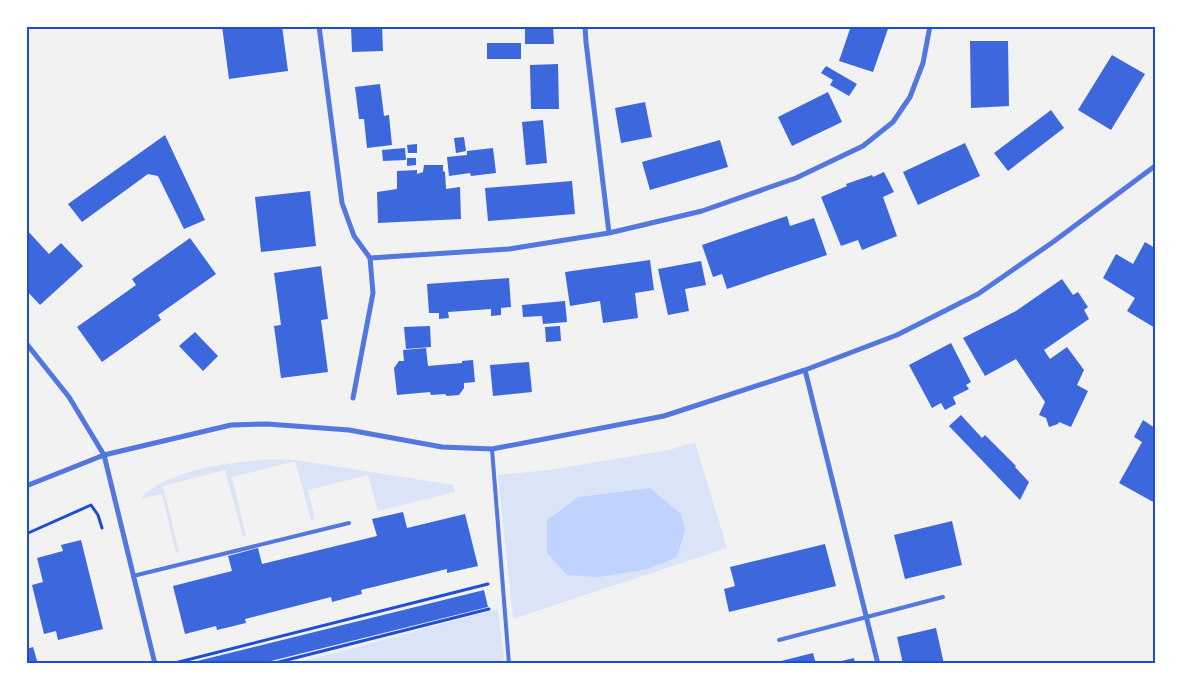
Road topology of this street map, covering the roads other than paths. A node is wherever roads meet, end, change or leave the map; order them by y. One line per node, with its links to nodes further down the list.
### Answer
1 (319, 26): 6 (street)
2 (585, 26): 5 (street)
3 (930, 26): 5 (street)
4 (1155, 166): 8 (street)
5 (609, 233): 6 (street)
6 (370, 258): 9 (street)
7 (26, 342): 11 (street)
8 (805, 370): 10 (street); 16 (street)
9 (353, 398)
10 (492, 449): 11 (street); 19 (lane)
11 (104, 455): 12 (street); 14 (street)
12 (26, 486)
13 (349, 523): 14 (lane)
14 (133, 576): 18 (street)
15 (943, 597): 16 (lane)
16 (866, 617): 17 (lane); 20 (street)
17 (779, 640)
18 (155, 664)
19 (509, 664)
20 (878, 664)

